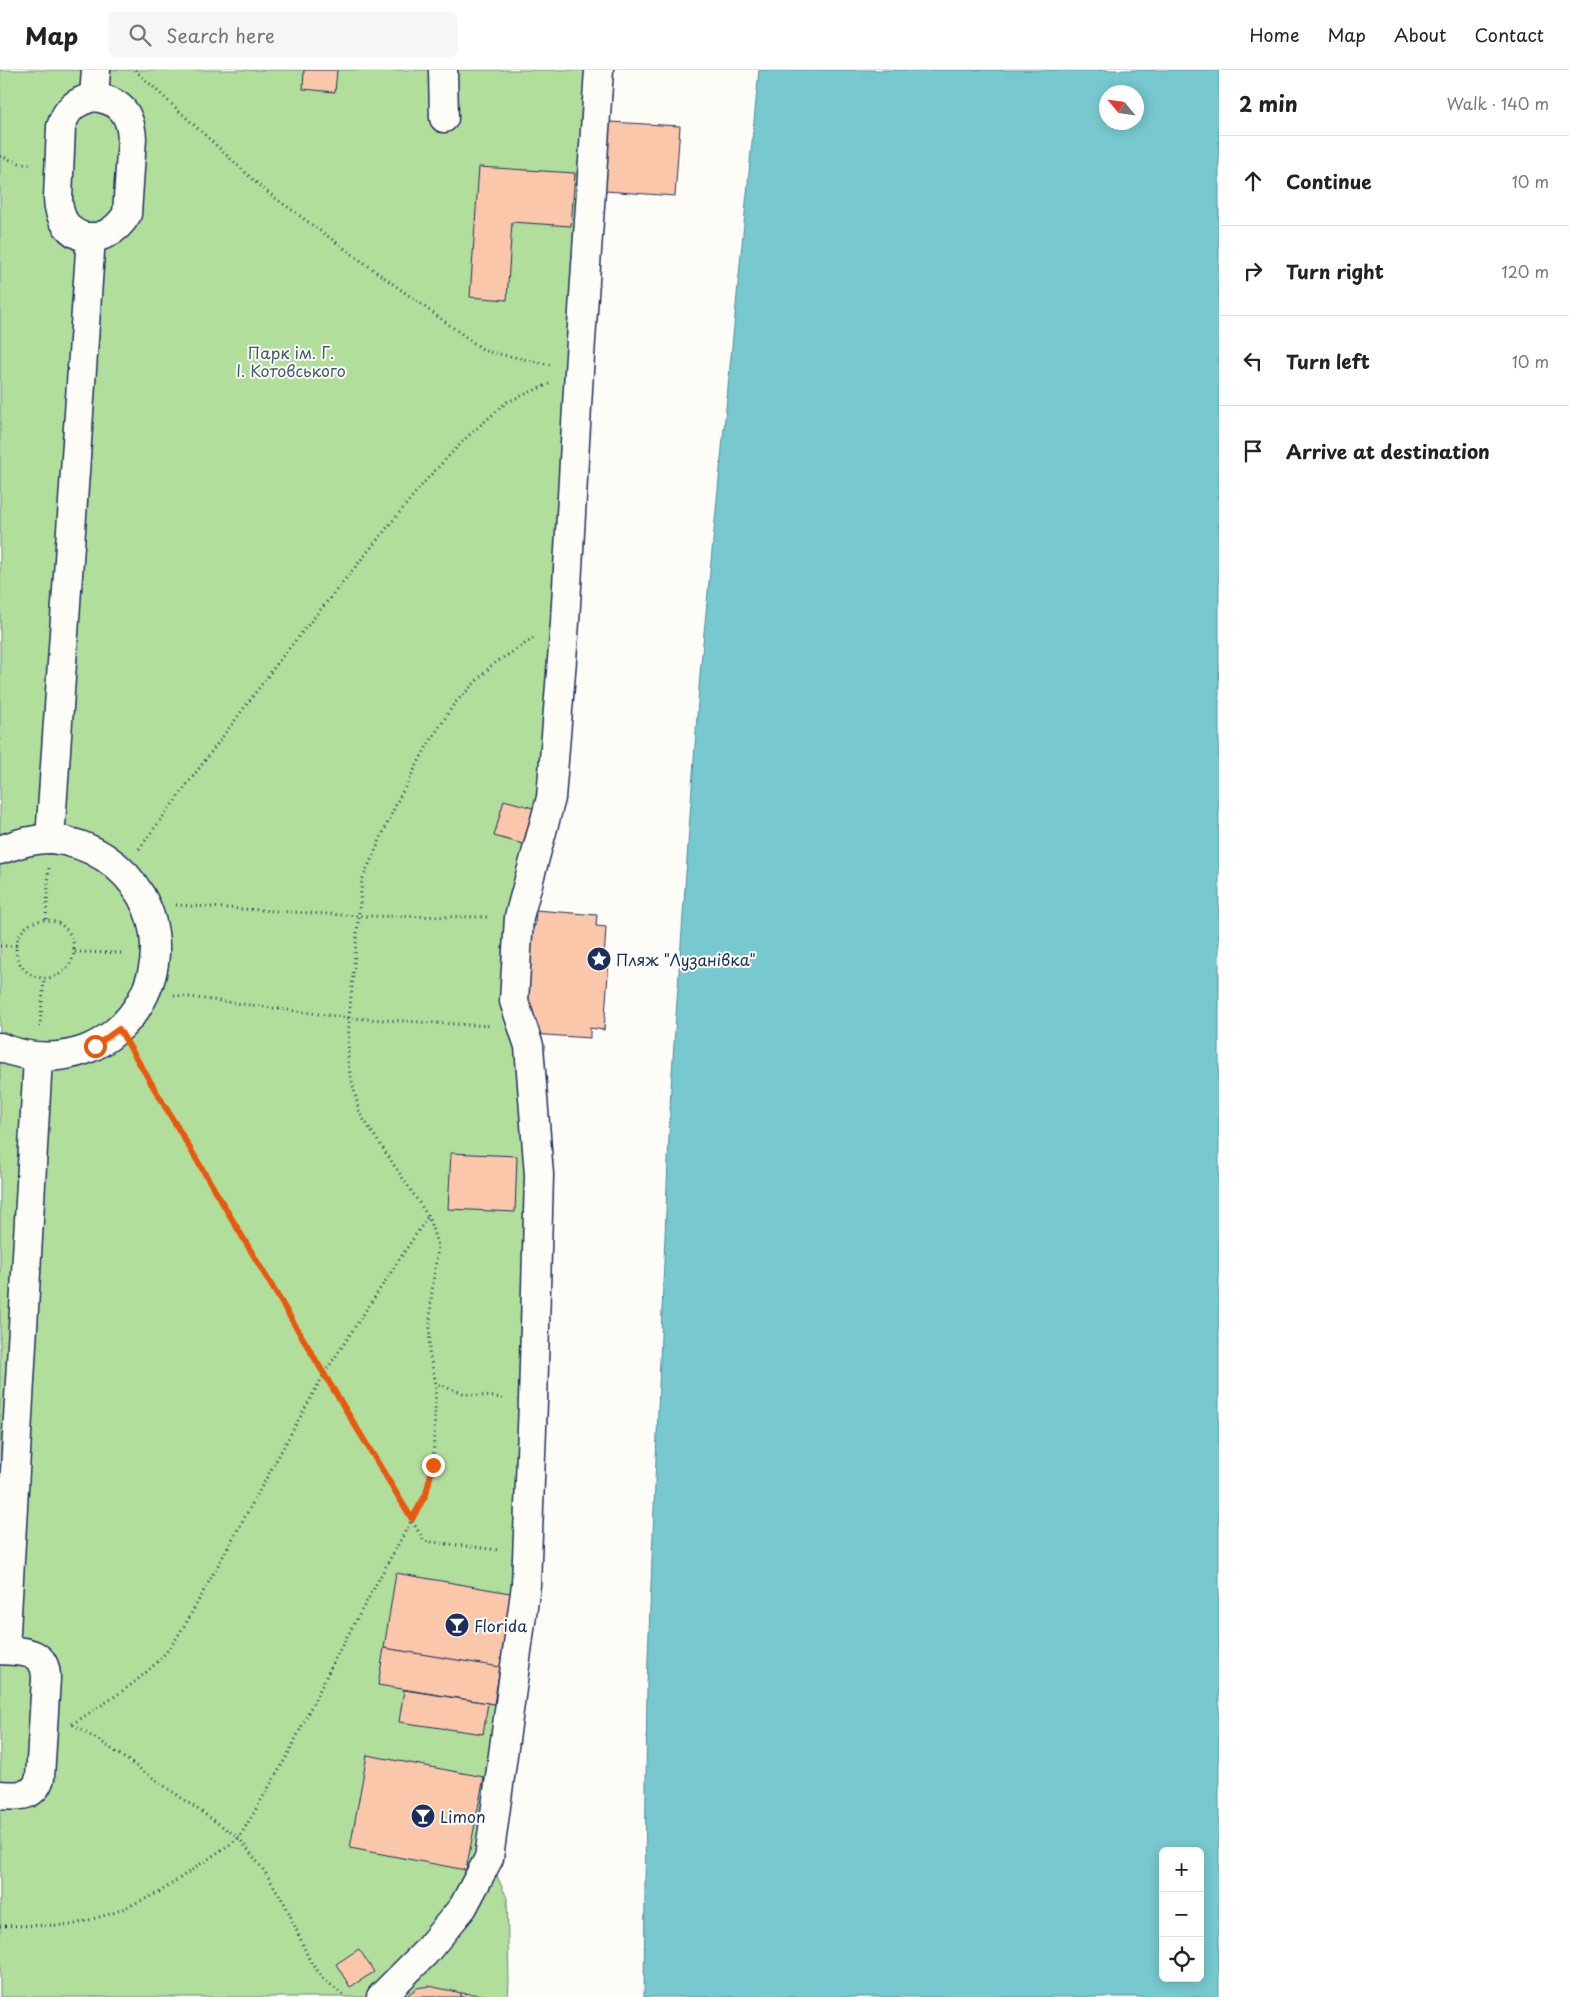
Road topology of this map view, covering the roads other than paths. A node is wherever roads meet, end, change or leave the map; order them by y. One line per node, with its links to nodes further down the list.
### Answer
1 (96, 70): 4 (street)
2 (443, 70): 5 (street)
3 (599, 70): 13 (street)
4 (94, 97): 6 (street); 6 (street)
5 (444, 118)
6 (91, 237): 7 (street)
7 (50, 839): 8 (street); 10 (street)
8 (0, 850)
9 (0, 1047): 10 (street)
10 (38, 1058): 11 (street)
11 (2, 1650): 12 (street)
12 (0, 1795)
13 (381, 1997)

